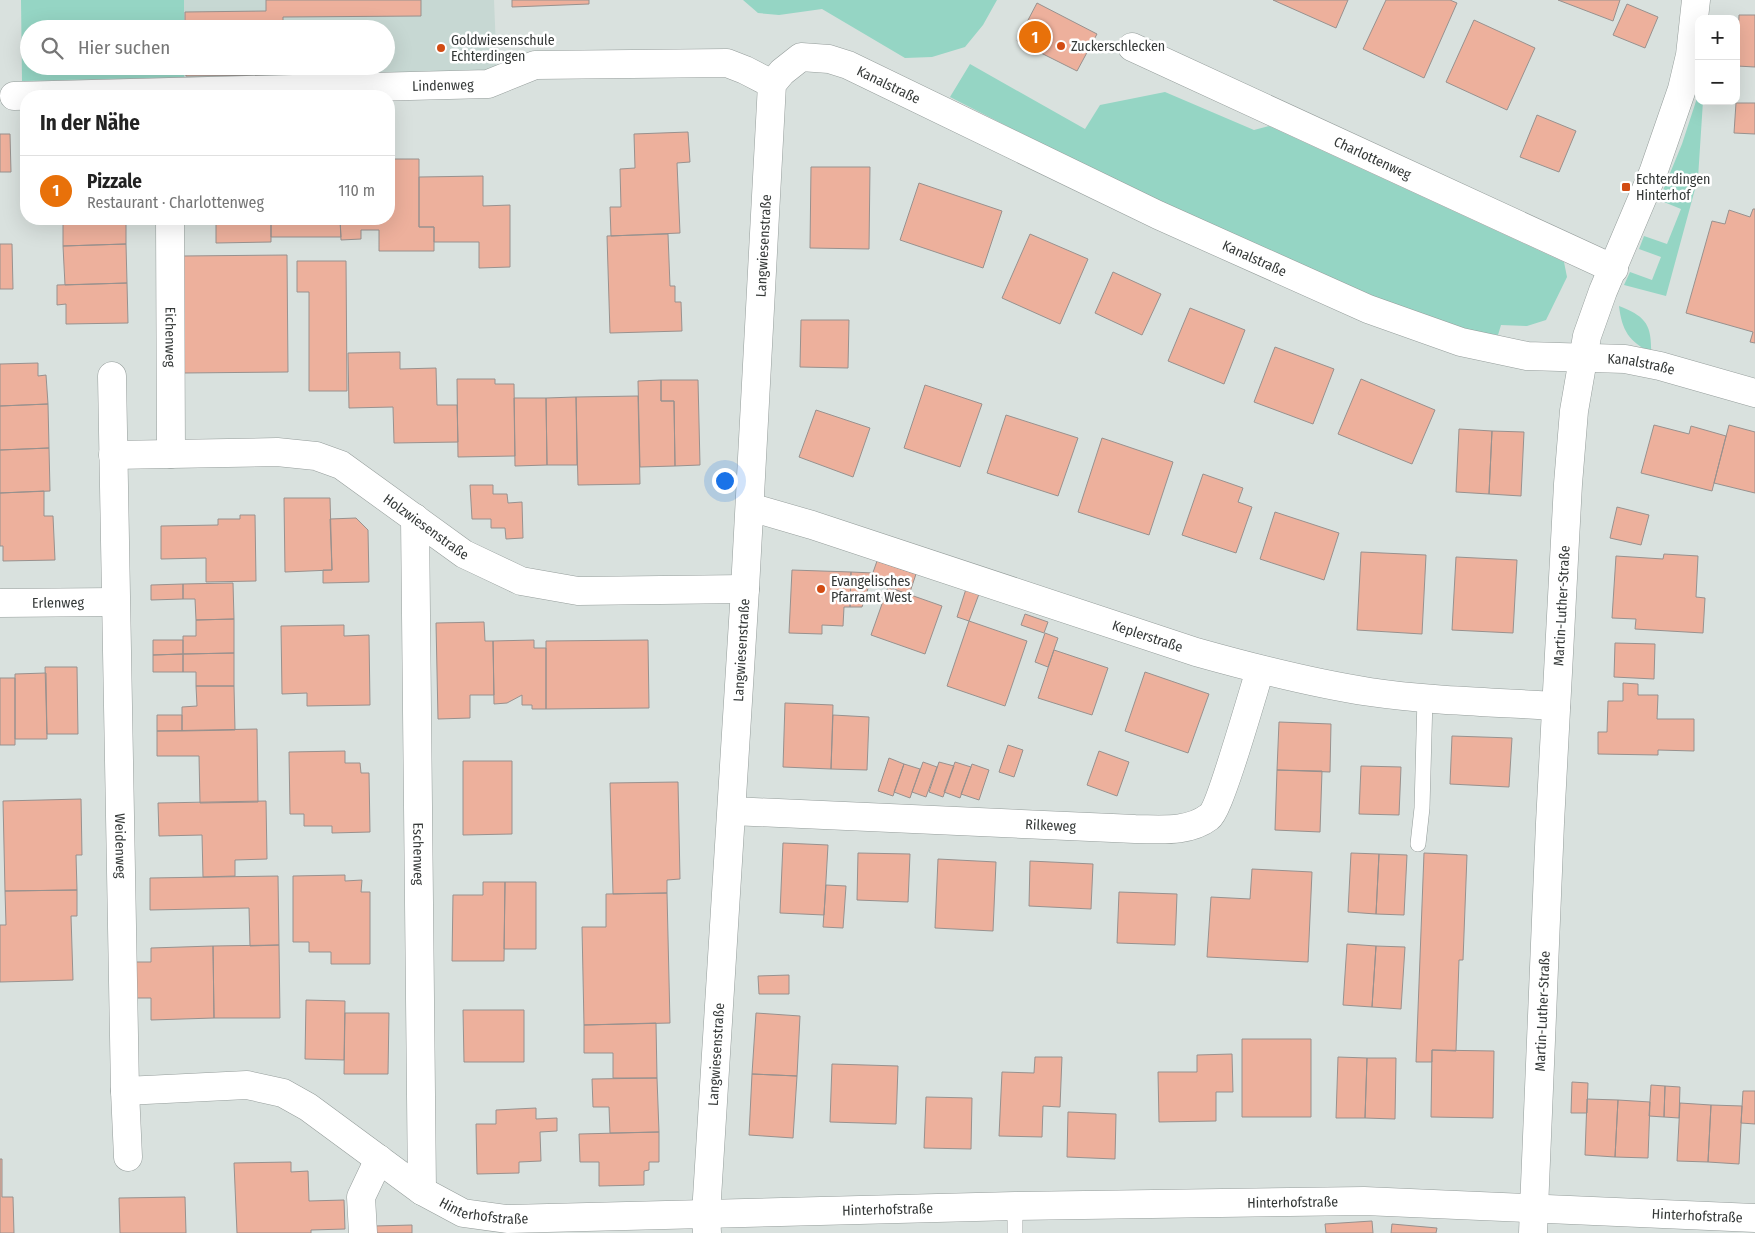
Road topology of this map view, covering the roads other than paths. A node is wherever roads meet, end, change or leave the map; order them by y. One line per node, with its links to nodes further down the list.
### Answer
1 (1696, 0): 8 (street, Martin-Luther-Straße)
2 (1132, 47): 8 (street, Charlottenweg)
3 (777, 78): 4 (street, Lindenweg); 9 (street, Kanalstraße); 14 (street, Langwiesenstraße)
4 (297, 90)
5 (14, 96): 6 (street, Lindenweg)
6 (20, 96)
7 (170, 225): 12 (street, Eichenweg)
8 (1614, 269): 9 (street, Martin-Luther-Straße)
9 (1583, 357): 11 (street, Kanalstraße); 21 (street, Martin-Luther-Straße)
10 (112, 376): 13 (street)
11 (1755, 392)
12 (170, 454): 13 (street, Holzwiesenstraße); 15 (street, Holzwiesenstraße)
13 (113, 455): 17 (street)
14 (750, 507): 16 (street, Langwiesenstraße); 19 (street, Keplerstraße)
15 (415, 518): 16 (street, Holzwiesenstraße); 27 (street, Eschenweg)
16 (746, 589): 22 (street, Langwiesenstraße)
17 (115, 602): 18 (street, Erlenweg); 24 (street, Weidenweg)
18 (0, 603)
19 (1260, 670): 20 (street, Keplerstraße); 22 (street, Rilkeweg)
20 (1425, 698): 21 (street, Keplerstraße); 23 (lane)
21 (1556, 706): 30 (street, Martin-Luther-Straße)
22 (732, 811): 31 (street, Langwiesenstraße)
23 (1418, 844)
24 (125, 1091): 25 (street); 26 (street, Hinterhofstraße)
25 (128, 1157)
26 (379, 1159): 27 (street, Hinterhofstraße); 32 (street)
27 (422, 1191): 31 (street, Hinterhofstraße)
28 (1015, 1206): 30 (street, Hinterhofstraße); 31 (street, Hinterhofstraße); 33 (lane)
29 (1755, 1218): 30 (street, Hinterhofstraße)
30 (1533, 1221)
31 (707, 1224)
32 (363, 1233)
33 (1015, 1233)

